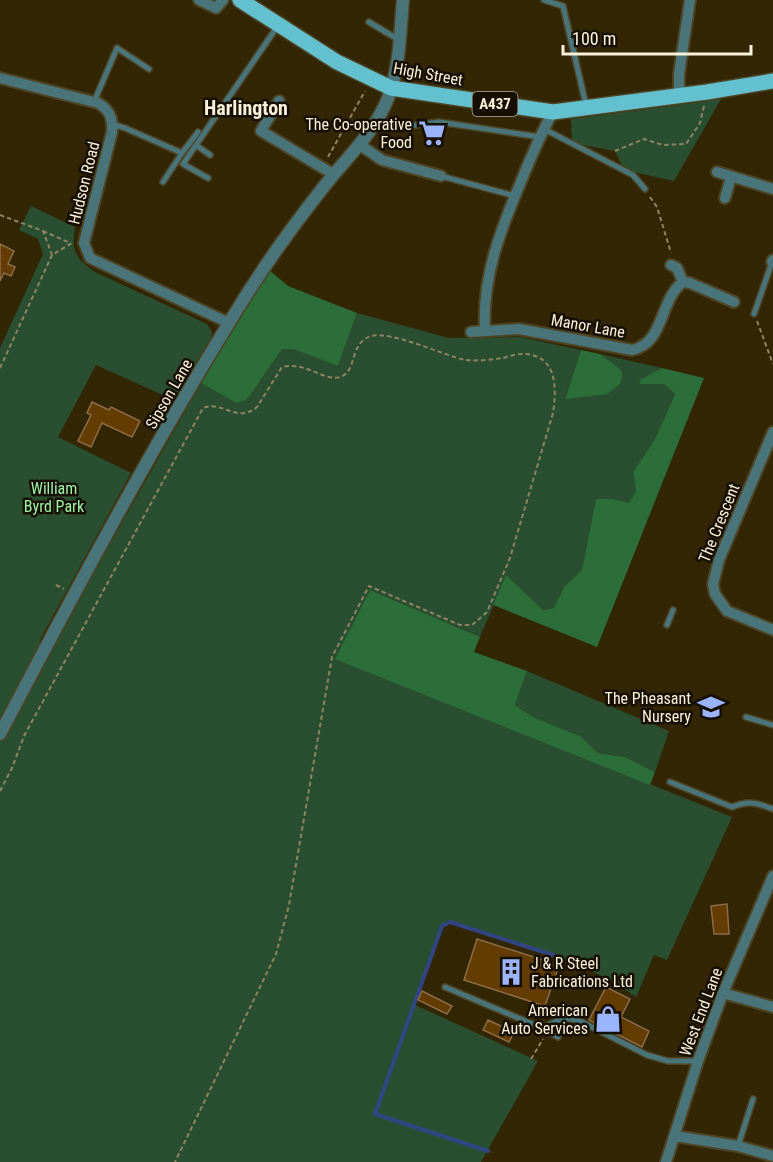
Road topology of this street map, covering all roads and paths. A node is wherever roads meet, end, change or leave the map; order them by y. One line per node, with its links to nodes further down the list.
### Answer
1 (199, 0): 2 (street)
2 (223, 0)
3 (240, 0): 8 (main road, High Street / A437)
4 (403, 0): 9 (street, Sipson Lane)
5 (544, 0): 19 (lane)
6 (690, 0): 16 (street)
7 (369, 22): 9 (lane)
8 (278, 26): 12 (main road, High Street / A437); 25 (lane)
9 (399, 40): 14 (street, Sipson Lane)
10 (149, 69): 18 (lane)
11 (0, 78): 18 (street)
12 (371, 79): 14 (main road, High Street / A437); 30 (path)
13 (773, 81): 15 (main road, High Street / A437)
14 (391, 88): 20 (main road, High Street / A437); 21 (street, Sipson Lane)
15 (707, 92): 16 (main road, High Street / A437); 27 (path)
16 (679, 95): 19 (main road, High Street / A437)
17 (279, 101): 30 (street)
18 (94, 102): 22 (street, Hudson Road)
19 (586, 107): 20 (main road, High Street / A437)
20 (553, 112): 24 (street)
21 (377, 121): 24 (lane); 26 (street, Sipson Lane)
22 (112, 124): 28 (lane); 43 (street, Hudson Road)
23 (198, 132): 28 (lane)
24 (542, 133): 36 (lane); 38 (street)
25 (196, 145): 29 (lane); 34 (lane)
26 (360, 145): 30 (street, Sipson Lane); 32 (street)
27 (615, 151)
28 (182, 153): 35 (lane)
29 (210, 155)
30 (328, 171): 50 (street, Sipson Lane)
31 (717, 172): 33 (street)
32 (441, 176): 38 (lane)
33 (731, 177): 37 (street); 39 (street)
34 (208, 178)
35 (163, 182)
36 (645, 189): 46 (path)
37 (773, 189)
38 (515, 196): 51 (street)
39 (725, 198)
40 (0, 214): 41 (path)
41 (44, 231): 42 (path); 44 (path)
42 (69, 243): 43 (path); 44 (path)
43 (84, 243): 50 (street, Hudson Road)
44 (52, 255): 54 (path)
45 (773, 261): 49 (lane)
46 (670, 265): 47 (street)
47 (683, 282): 48 (street); 51 (street, Manor Lane)
48 (734, 302)
49 (754, 314): 53 (path)
50 (229, 323): 61 (street, Sipson Lane)
51 (485, 330): 52 (street, Manor Lane)
52 (471, 332)
53 (773, 364)
54 (0, 368)
55 (773, 432): 58 (street, The Crescent)
56 (673, 610): 57 (lane)
57 (667, 625)
58 (773, 630)
59 (746, 717): 60 (lane)
60 (773, 724)
61 (0, 734)
62 (670, 782): 64 (lane)
63 (0, 791): 77 (path)
64 (773, 809)
65 (773, 876): 67 (street, West End Lane)
66 (444, 987): 69 (lane)
67 (723, 993): 68 (street); 72 (street, West End Lane)
68 (773, 1007)
69 (545, 1030): 70 (lane); 71 (path); 72 (lane)
70 (558, 1037)
71 (531, 1059)
72 (698, 1061): 74 (street, West End Lane)
73 (753, 1099): 75 (lane)
74 (675, 1136): 75 (street); 78 (street, West End Lane)
75 (738, 1146): 76 (street)
76 (773, 1156)
77 (176, 1162)
78 (666, 1162)

